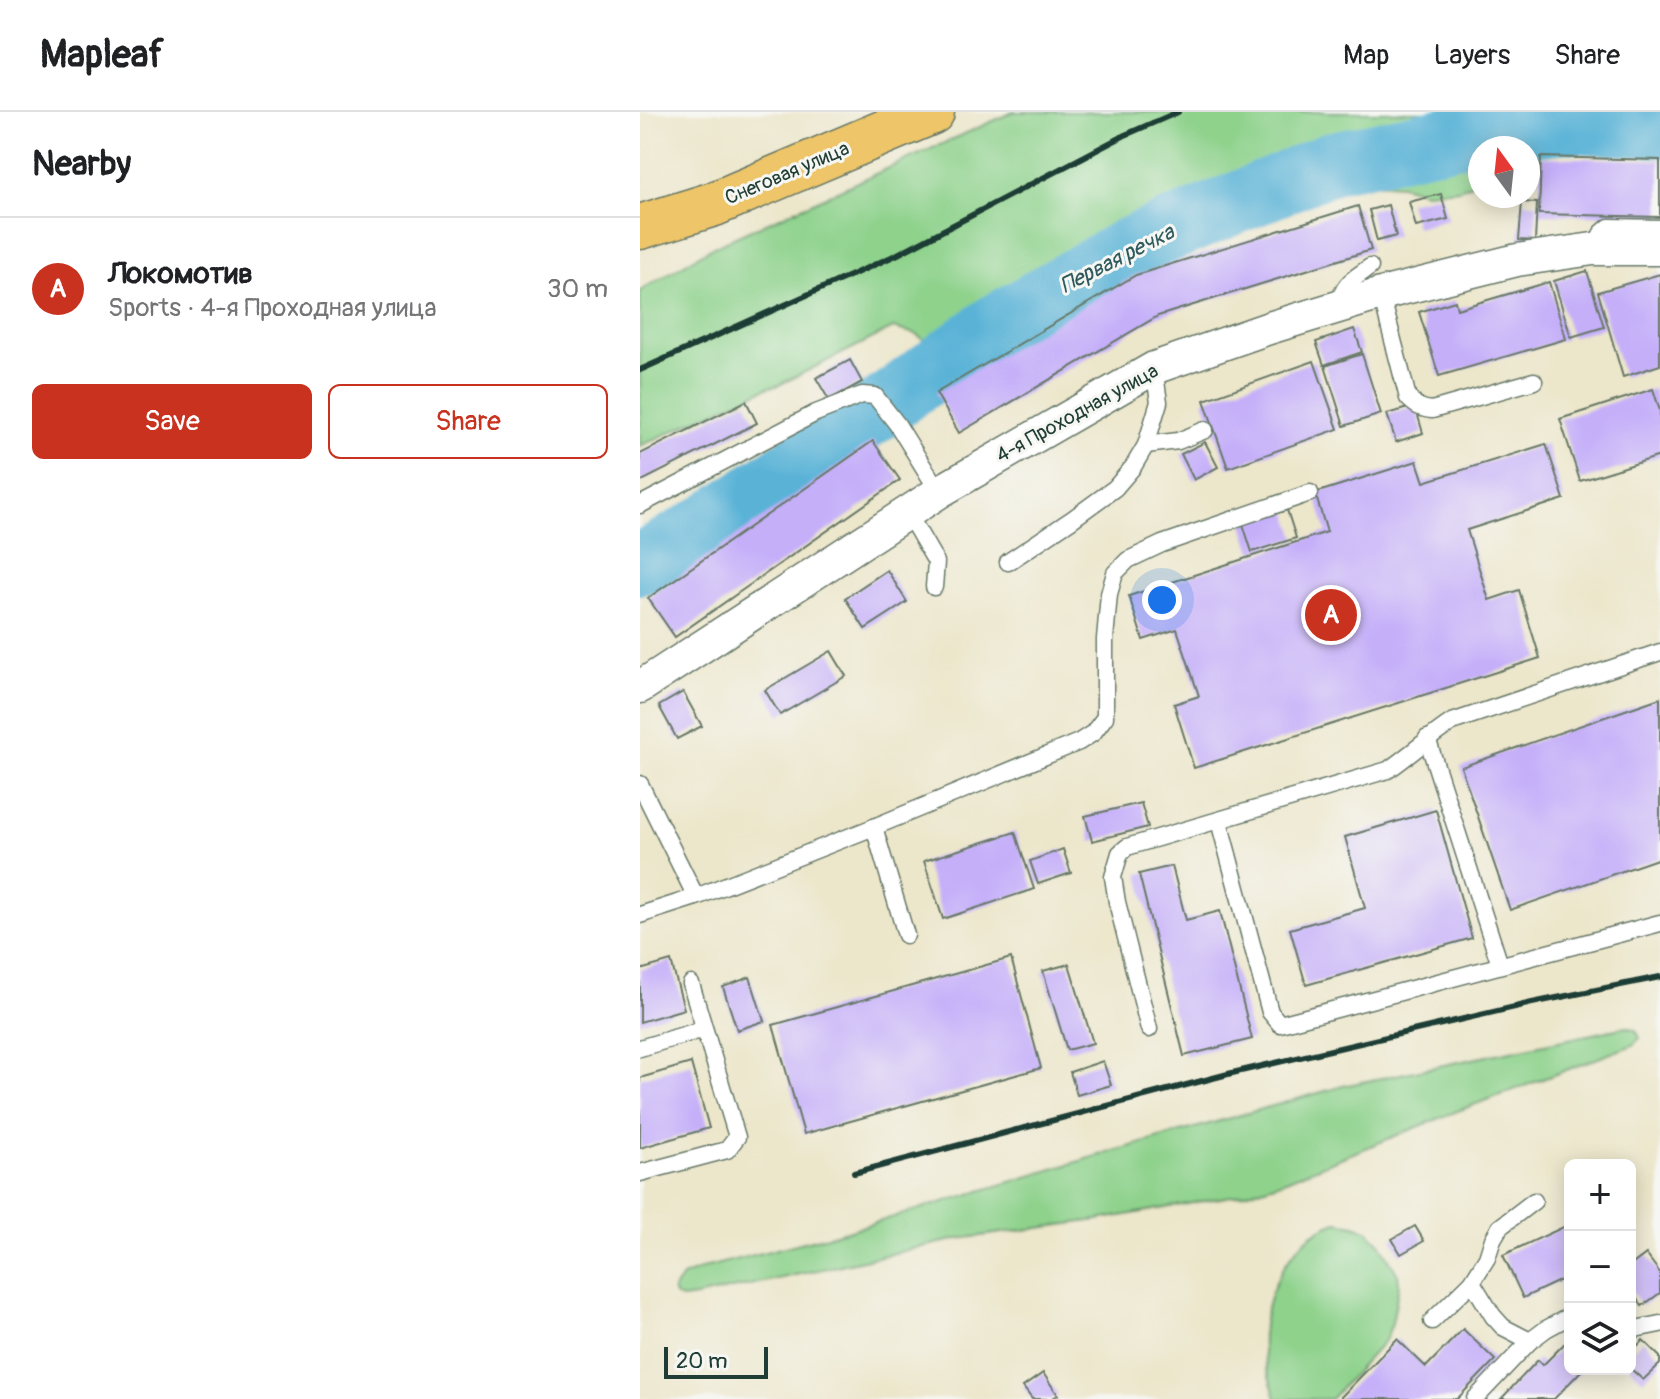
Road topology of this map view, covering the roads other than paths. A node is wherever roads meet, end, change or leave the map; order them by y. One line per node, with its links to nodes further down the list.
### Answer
1 (932, 112): 2 (main road, Снеговая улица)
2 (640, 227)
3 (1660, 228): 4 (lane)
4 (1593, 249): 5 (street, 4-я Проходная улица); 6 (street, 4-я Проходная улица)
5 (1660, 249)
6 (1376, 281): 7 (street, 4-я Проходная улица); 8 (lane)
7 (1154, 368): 10 (lane); 11 (street, 4-я Проходная улица)
8 (1534, 381)
9 (1205, 430): 10 (lane)
10 (1146, 445): 15 (lane)
11 (939, 492): 13 (lane); 14 (street, 4-я Проходная улица)
12 (1310, 493): 22 (lane)
13 (640, 505)
14 (907, 512): 16 (lane); 18 (street, 4-я Проходная улица)
15 (1008, 562)
16 (934, 587)
17 (1660, 652): 19 (lane)
18 (640, 687)
19 (1427, 738): 21 (lane); 27 (lane)
20 (640, 784): 23 (lane)
21 (1219, 821): 27 (lane); 30 (lane)
22 (874, 827): 23 (lane); 26 (lane)
23 (696, 897): 24 (lane)
24 (640, 915)
25 (1660, 923): 27 (lane)
26 (906, 935)
27 (1500, 965)
28 (691, 984): 29 (lane)
29 (704, 1029): 31 (lane); 32 (lane)
30 (1149, 1029)
31 (640, 1048)
32 (640, 1173)
33 (1534, 1201): 34 (lane)
34 (1472, 1282): 36 (lane); 39 (lane)
35 (1564, 1319): 39 (lane)
36 (1432, 1321)
37 (1660, 1324): 38 (lane)
38 (1636, 1329)
39 (1530, 1341): 40 (lane)
40 (1475, 1399)

